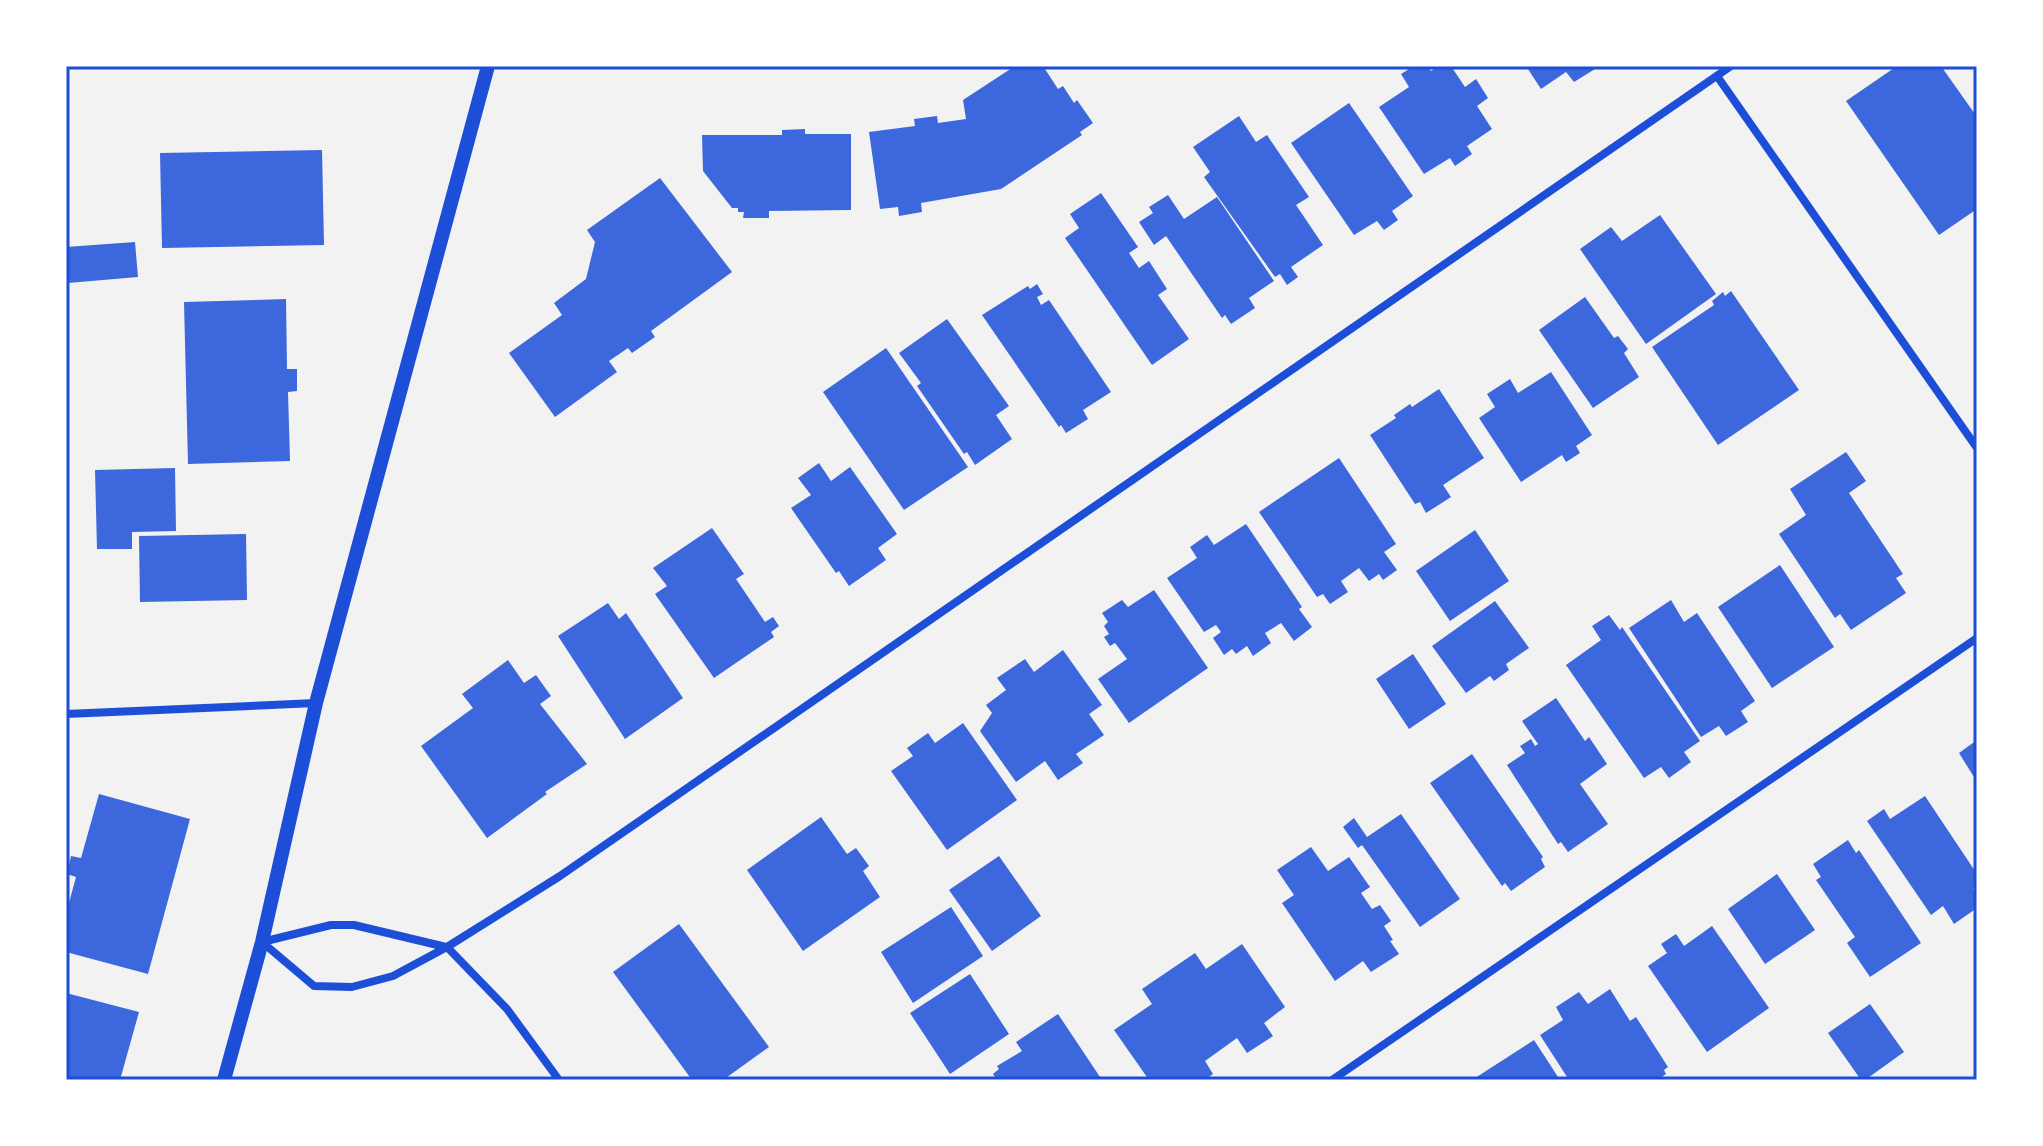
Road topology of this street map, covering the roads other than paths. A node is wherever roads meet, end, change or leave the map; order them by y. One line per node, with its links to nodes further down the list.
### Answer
1 (488, 66): 6 (street)
2 (1731, 66): 3 (street)
3 (1717, 76): 4 (street); 9 (street)
4 (1977, 448)
5 (1977, 638): 12 (street)
6 (316, 703): 7 (street); 8 (street)
7 (66, 714)
8 (262, 942): 9 (street); 9 (street); 10 (street)
9 (447, 947): 11 (street)
10 (224, 1080)
11 (559, 1080)
12 (1332, 1080)

